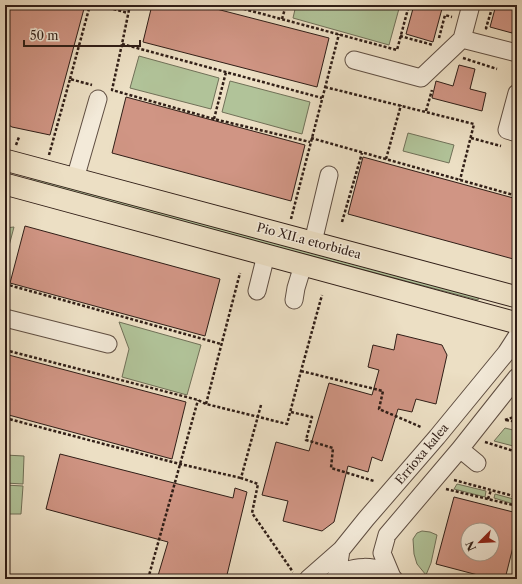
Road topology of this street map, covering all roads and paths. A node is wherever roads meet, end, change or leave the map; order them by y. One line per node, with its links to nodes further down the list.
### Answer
1 (90, 5): 26 (path)
2 (100, 5): 10 (path)
3 (130, 5): 10 (path)
4 (229, 5): 11 (path)
5 (286, 5): 11 (path)
6 (409, 5): 15 (path)
7 (472, 5): 17 (street)
8 (493, 5): 12 (path)
9 (454, 11): 18 (path)
10 (128, 13): 19 (path)
11 (282, 19): 14 (path)
12 (494, 30)
13 (517, 31): 16 (path)
14 (339, 34): 15 (path); 27 (path)
15 (400, 36): 20 (path)
16 (516, 36)
17 (462, 39): 21 (street); 23 (street)
18 (438, 40)
19 (122, 44): 25 (path); 34 (path)
20 (436, 46)
21 (517, 53)
22 (458, 57): 24 (path)
23 (354, 60)
24 (497, 69)
25 (226, 72): 31 (path); 34 (path)
26 (70, 79): 29 (path); 42 (path)
27 (325, 86): 31 (path); 32 (path)
28 (433, 86): 33 (path)
29 (98, 92): 45 (street)
30 (517, 94): 35 (street)
31 (322, 98): 36 (path)
32 (401, 105): 33 (path); 44 (path)
33 (426, 111): 37 (path)
34 (214, 119): 38 (path)
35 (517, 133)
36 (311, 138): 38 (path); 41 (path)
37 (471, 138): 39 (path); 47 (path)
38 (310, 142): 50 (path)
39 (502, 146)
40 (5, 152): 45 (street, Pio XII.a etorbidea)
41 (362, 153): 44 (path); 51 (path)
42 (49, 156)
43 (5, 160): 45 (main road, Pio XII.a etorbidea)
44 (386, 160): 47 (path)
45 (77, 175): 52 (main road, Pio XII.a etorbidea)
46 (329, 175): 52 (street)
47 (460, 180): 49 (path)
48 (5, 184): 53 (main road, Pio XII.a etorbidea)
49 (517, 196)
50 (290, 220)
51 (342, 222)
52 (313, 242): 59 (main road, Pio XII.a etorbidea)
53 (266, 255): 54 (main road, Pio XII.a etorbidea); 57 (street)
54 (307, 266): 60 (street); 62 (main road, Pio XII.a etorbidea)
55 (240, 273): 64 (path)
56 (5, 284): 64 (path)
57 (257, 291)
58 (322, 295): 66 (path)
59 (517, 297)
60 (294, 300)
61 (5, 318): 63 (street)
62 (516, 327): 90 (street, Errioxa kalea)
63 (108, 344)
64 (221, 344): 69 (path)
65 (5, 350): 68 (path)
66 (301, 371): 71 (path); 76 (path)
67 (517, 377): 78 (street)
68 (198, 400): 69 (path); 81 (path)
69 (206, 404): 73 (path)
70 (261, 405): 73 (path)
71 (291, 412): 73 (path); 84 (path)
72 (517, 416): 75 (path)
73 (258, 417): 82 (path)
74 (5, 418): 81 (path)
75 (517, 422)
76 (421, 427)
77 (484, 442): 79 (path)
78 (460, 449): 80 (street); 94 (street)
79 (517, 452)
80 (477, 463)
81 (180, 464): 82 (path); 95 (path)
82 (241, 478): 92 (path)
83 (452, 480): 86 (path)
84 (374, 481)
85 (444, 488): 88 (path)
86 (491, 490): 87 (path); 88 (path)
87 (517, 497)
88 (488, 499): 89 (path)
89 (517, 506)
90 (341, 550): 92 (street); 93 (street, Errioxa kalea)
91 (517, 569): 96 (path)
92 (302, 577)
93 (335, 578): 94 (street)
94 (393, 578)
95 (148, 579)
96 (514, 579)

